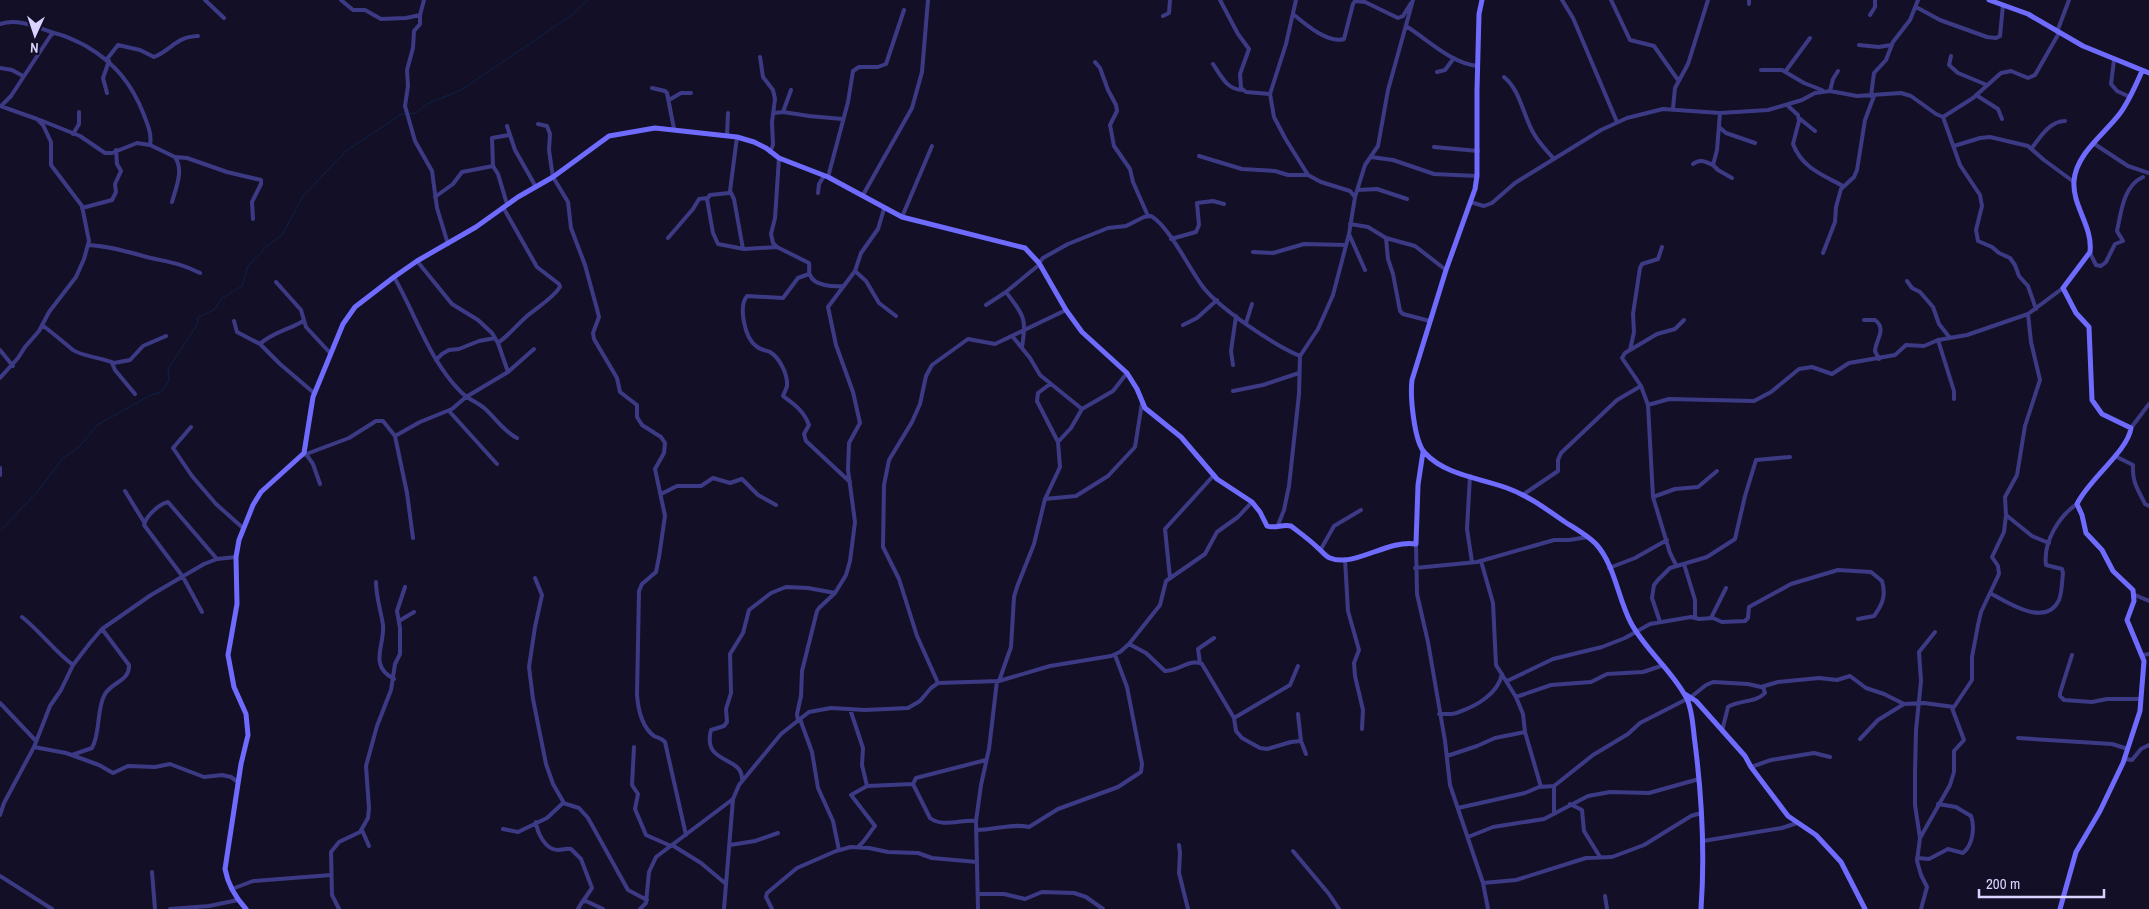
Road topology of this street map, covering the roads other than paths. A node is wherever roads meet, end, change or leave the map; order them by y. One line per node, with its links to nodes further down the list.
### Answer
1 (206, 0): 25 (street)
2 (341, 0): 22 (street)
3 (424, 0): 22 (street)
4 (928, 0): 122 (street)
5 (1170, 0): 24 (street)
6 (1220, 0): 55 (street)
7 (1296, 0): 21 (street)
8 (1482, 0): 41 (street)
9 (1562, 0): 81 (street)
10 (1611, 0): 51 (street)
11 (1708, 0): 51 (street)
12 (1875, 0): 23 (street)
13 (1918, 0): 19 (street)
14 (1989, 0): 18 (street)
15 (2070, 0): 29 (street)
16 (1354, 1): 17 (street); 21 (street)
17 (1413, 1): 27 (street)
18 (2002, 2): 19 (street); 29 (street)
19 (1916, 7): 33 (street)
20 (904, 10): 68 (street)
21 (1293, 14): 60 (street)
22 (420, 15): 123 (street)
23 (1870, 15)
24 (1163, 16)
25 (224, 18)
26 (0, 24): 28 (street)
27 (1406, 26): 36 (street); 103 (street)
28 (54, 33): 37 (street); 49 (street)
29 (2058, 33): 38 (street); 52 (street)
30 (198, 36): 37 (street)
31 (1810, 38): 47 (street)
32 (1859, 45): 33 (street)
33 (1891, 45): 62 (street)
34 (1951, 56): 52 (street)
35 (760, 57): 72 (street)
36 (1454, 58): 41 (street); 46 (street)
37 (108, 60): 58 (street); 93 (street)
38 (2114, 60): 45 (street); 63 (street)
39 (1095, 62): 134 (street)
40 (1213, 64): 55 (street)
41 (1478, 66): 99 (street)
42 (0, 68): 49 (street)
43 (1761, 70): 47 (street)
44 (1838, 71): 57 (street)
45 (2142, 71): 48 (street); 63 (street)
46 (1437, 72)
47 (1785, 72): 56 (street)
48 (2149, 73)
49 (22, 76): 66 (street)
50 (1504, 77): 105 (street)
51 (1678, 80): 67 (street)
52 (1987, 85): 61 (street)
53 (652, 88): 64 (street)
54 (791, 90): 70 (street)
55 (1243, 90): 60 (street)
56 (1824, 91): 57 (street); 65 (street)
57 (1830, 91): 62 (street)
58 (107, 93)
59 (691, 93): 64 (street)
60 (1270, 94): 110 (street)
61 (1976, 95): 74 (street); 78 (street)
62 (1872, 96): 74 (street); 117 (street)
63 (2130, 97): 92 (street)
64 (669, 100): 85 (street)
65 (1786, 105): 73 (street); 76 (street)
66 (0, 106): 79 (street)
67 (1674, 108): 73 (street); 81 (street)
68 (846, 109): 75 (street); 77 (street)
69 (79, 112): 87 (street)
70 (784, 112): 72 (street); 75 (street)
71 (728, 113): 89 (street)
72 (774, 113): 100 (street)
73 (1720, 113): 84 (street)
74 (1943, 117): 95 (street)
75 (835, 118): 77 (street)
76 (1799, 118): 86 (street); 117 (street)
77 (842, 119): 112 (street)
78 (2002, 119)
79 (39, 120): 87 (street); 131 (street)
80 (2065, 120): 97 (street)
81 (1617, 122): 105 (street)
82 (538, 124): 114 (street)
83 (506, 126): 88 (street)
84 (1719, 127): 91 (street); 107 (street)
85 (674, 129): 89 (street); 114 (street)
86 (1815, 131)
87 (73, 134): 98 (street)
88 (510, 135): 108 (street); 118 (street)
89 (727, 136): 90 (street)
90 (737, 137): 100 (street); 120 (street)
91 (1755, 144)
92 (2093, 144): 109 (street); 116 (street)
93 (150, 145): 98 (street); 102 (street)
94 (932, 146): 133 (street)
95 (1954, 146): 97 (street); 166 (street)
96 (1434, 148): 99 (street)
97 (2032, 148): 116 (street)
98 (116, 150): 131 (street)
99 (1478, 151): 111 (street)
100 (770, 152): 104 (street)
101 (1199, 156): 110 (street)
102 (176, 157): 127 (street); 135 (street)
103 (1371, 157): 111 (street); 119 (street)
104 (778, 158): 112 (street); 145 (street)
105 (1554, 159): 128 (street)
106 (1693, 164): 107 (street)
107 (1713, 165): 115 (street)
108 (493, 166): 123 (street); 130 (street)
109 (2149, 173)
110 (1308, 175): 124 (street)
111 (1477, 176): 128 (street)
112 (826, 177): 121 (street); 122 (street)
113 (2143, 177): 149 (street)
114 (553, 178): 118 (street); 232 (street)
115 (1732, 178)
116 (2074, 182): 149 (street)
117 (1843, 186): 148 (street)
118 (536, 187): 130 (street)
119 (1358, 190): 124 (street); 126 (street)
120 (730, 191): 125 (street); 146 (street)
121 (818, 193)
122 (863, 195): 132 (street)
123 (435, 197): 141 (street)
124 (1355, 197): 136 (street)
125 (707, 198): 138 (street); 146 (street)
126 (1407, 199)
127 (172, 202)
128 (1470, 202): 153 (street)
129 (1224, 204): 140 (street)
130 (505, 205): 141 (street); 185 (street)
131 (82, 208): 142 (street)
132 (884, 208): 133 (street); 154 (street)
133 (902, 216): 151 (street)
134 (1148, 216): 140 (street); 151 (street)
135 (253, 219)
136 (1350, 224): 137 (street); 139 (street)
137 (1349, 234): 143 (street); 152 (street)
138 (668, 238)
139 (1386, 238): 153 (street); 175 (street)
140 (1171, 239): 163 (street)
141 (448, 244): 150 (street)
142 (89, 245): 155 (street); 178 (street)
143 (1346, 245): 147 (street); 192 (street)
144 (1662, 247): 190 (street)
145 (777, 248): 146 (street); 156 (street)
146 (743, 249)
147 (1253, 252)
148 (1823, 253)
149 (2090, 253): 161 (street)
150 (417, 261): 157 (street); 182 (street)
151 (1040, 263): 162 (street); 167 (street)
152 (1365, 270)
153 (1446, 270): 175 (street)
154 (855, 271): 160 (street); 169 (street)
155 (200, 273)
156 (809, 274): 160 (street); 229 (street)
157 (394, 277): 191 (street); 194 (street)
158 (1907, 281): 183 (street)
159 (276, 282): 174 (street)
160 (843, 286): 229 (street)
161 (2063, 288): 166 (street); 215 (street)
162 (1006, 292): 165 (street); 179 (street)
163 (1217, 300): 170 (street); 177 (street)
164 (1252, 304): 176 (street)
165 (986, 305)
166 (2036, 309): 168 (street)
167 (1066, 310): 179 (street); 200 (street)
168 (2028, 314): 183 (street); 241 (street)
169 (896, 316)
170 (1236, 316): 176 (street); 196 (street)
171 (1684, 320): 190 (street)
172 (1864, 320): 193 (street)
173 (234, 321): 186 (street)
174 (303, 321): 186 (street); 191 (street)
175 (1430, 321): 219 (street)
176 (1246, 323): 192 (street)
177 (1183, 325)
178 (42, 326): 195 (street); 197 (street)
179 (1026, 329): 181 (street); 187 (street)
180 (166, 336): 195 (street)
181 (1013, 337): 187 (street); 294 (street)
182 (496, 338): 185 (street); 194 (street)
183 (1950, 338): 184 (street)
184 (1938, 340): 193 (street); 208 (street)
185 (498, 343): 198 (street)
186 (260, 344): 205 (street)
187 (1022, 348): 202 (street)
188 (534, 349): 198 (street)
189 (0, 350): 197 (street)
190 (1630, 350): 203 (street)
191 (331, 354): 205 (street)
192 (1300, 356): 199 (street)
193 (1879, 359): 211 (street)
194 (436, 360): 207 (street)
195 (112, 363): 206 (street)
196 (1232, 365)
197 (13, 366): 201 (street)
198 (508, 372): 207 (street)
199 (1299, 372): 204 (street); 243 (street)
200 (1127, 373): 209 (street); 212 (street)
201 (0, 378)
202 (1050, 384): 212 (street); 218 (street)
203 (1641, 386): 211 (street); 233 (street)
204 (1233, 391)
205 (314, 393): 220 (street)
206 (135, 394)
207 (466, 397): 213 (street); 217 (street)
208 (1954, 399)
209 (1142, 403): 227 (street); 235 (street)
210 (2149, 404): 215 (street)
211 (1648, 405): 234 (street)
212 (1082, 409): 218 (street)
213 (450, 411): 216 (street); 223 (street)
214 (191, 427): 244 (street)
215 (2132, 428): 221 (street)
216 (395, 436): 220 (street); 246 (street)
217 (517, 438)
218 (1058, 442): 235 (street)
219 (1423, 452): 228 (street); 249 (street)
220 (303, 455): 230 (street); 244 (street)
221 (2115, 456): 237 (street); 239 (street)
222 (1790, 457): 256 (street)
223 (497, 464)
224 (0, 468): 226 (street)
225 (1717, 471): 234 (street)
226 (0, 475)
227 (1214, 475): 236 (street); 262 (street)
228 (1470, 476): 233 (street); 255 (street)
229 (850, 482): 266 (street)
230 (320, 484)
231 (125, 490): 242 (street)
232 (661, 494): 238 (street); 349 (street)
233 (1524, 494): 245 (street)
234 (1653, 496): 247 (street)
235 (1044, 500): 292 (street)
236 (1252, 502): 243 (street); 262 (street)
237 (2077, 504): 248 (street); 268 (street)
238 (776, 505)
239 (2149, 506)
240 (1361, 510): 250 (street)
241 (2006, 515): 248 (street); 267 (street)
242 (144, 522): 253 (street); 260 (street)
243 (1278, 525): 250 (street)
244 (243, 528): 251 (street)
245 (1588, 537): 254 (street); 259 (street)
246 (413, 538)
247 (1667, 540): 257 (street); 259 (street)
248 (2049, 543): 267 (street)
249 (1416, 544): 252 (street); 258 (street)
250 (1320, 549): 252 (street)
251 (236, 557): 253 (street); 329 (street)
252 (1345, 559): 309 (street)
253 (217, 560): 260 (street)
254 (1481, 561): 255 (street); 290 (street)
255 (1472, 562): 258 (street)
256 (1684, 564): 257 (street); 273 (street)
257 (1676, 565): 277 (street)
258 (1415, 568): 306 (street)
259 (1609, 568): 279 (street)
260 (183, 577): 270 (street); 278 (street)
261 (535, 578): 335 (street)
262 (1170, 578): 282 (street)
263 (376, 582): 291 (street)
264 (405, 586): 276 (street)
265 (1726, 588): 274 (street)
266 (835, 593): 308 (street); 328 (street)
267 (1990, 593): 303 (street)
268 (2135, 596): 269 (street); 285 (street)
269 (2149, 601)
270 (202, 612)
271 (414, 612): 276 (street)
272 (22, 617): 287 (street)
273 (1695, 618): 274 (street); 277 (street)
274 (1711, 618): 275 (street)
275 (1858, 619)
276 (399, 622): 291 (street)
277 (1660, 622): 279 (street)
278 (102, 629): 287 (street); 321 (street)
279 (1636, 631): 289 (street); 293 (street)
280 (1935, 632): 300 (street)
281 (1214, 638): 286 (street)
282 (1129, 644): 283 (street); 286 (street)
283 (1115, 655): 292 (street); 347 (street)
284 (2072, 655): 299 (street)
285 (2146, 655): 295 (street)
286 (1200, 662): 307 (street)
287 (73, 664): 314 (street)
288 (1298, 666): 307 (street)
289 (1662, 666): 297 (street); 298 (street)
290 (1502, 674): 293 (street); 306 (street)
291 (394, 679): 346 (street)
292 (998, 681): 294 (street); 324 (street)
293 (1507, 681): 297 (street)
294 (938, 683): 304 (street)
295 (2146, 686): 299 (street)
296 (1763, 687): 298 (street); 302 (street); 310 (street)
297 (1516, 697): 311 (street)
298 (1687, 697): 310 (street); 327 (street); 333 (street)
299 (2141, 699): 319 (street)
300 (1920, 703): 302 (street); 303 (street); 351 (street)
301 (0, 704): 314 (street)
302 (1904, 704): 313 (street)
303 (1952, 708): 337 (street)
304 (850, 709): 308 (street); 331 (street)
305 (1298, 714): 315 (street)
306 (1440, 714): 322 (street)
307 (1234, 718): 315 (street)
308 (799, 720): 328 (street); 358 (street)
309 (1362, 729)
310 (1722, 731): 326 (street)
311 (1525, 732): 322 (street); 332 (street)
312 (2018, 738): 319 (street)
313 (1860, 739)
314 (36, 741): 317 (street)
315 (1301, 741): 320 (street)
316 (2149, 745): 325 (street)
317 (34, 747): 321 (street); 341 (street)
318 (634, 747): 355 (street)
319 (2128, 749): 325 (street)
320 (1306, 754)
321 (72, 756): 329 (street)
322 (1447, 756): 338 (street)
323 (1830, 757): 326 (street)
324 (986, 760): 330 (street); 342 (street)
325 (2124, 760): 395 (street)
326 (1751, 767): 344 (street)
327 (1699, 779): 336 (street); 339 (street)
328 (742, 781): 334 (street)
329 (238, 782): 368 (street)
330 (914, 784): 331 (street); 342 (street)
331 (867, 786): 357 (street)
332 (1541, 786): 333 (street); 338 (street)
333 (1554, 786): 340 (street)
334 (733, 800): 349 (street); 353 (street)
335 (564, 803): 343 (street); 373 (street)
336 (1570, 804): 340 (street); 360 (street)
337 (1938, 804): 351 (street); 361 (street)
338 (1458, 808): 350 (street)
339 (1701, 813): 352 (street); 360 (street)
340 (1554, 814): 350 (street)
341 (0, 816)
342 (976, 821): 347 (street)
343 (536, 822): 345 (street); 372 (street)
344 (1797, 823): 352 (street); 393 (street)
345 (503, 829)
346 (362, 830): 354 (street); 364 (street)
347 (976, 830): 362 (street)
348 (778, 833): 353 (street)
349 (686, 835): 355 (street)
350 (1468, 837): 366 (street)
351 (1920, 838): 361 (street)
352 (1703, 841): 392 (street)
353 (730, 845): 367 (street)
354 (369, 846)
355 (672, 846): 367 (street); 373 (street)
356 (1179, 846): 388 (street)
357 (859, 847): 358 (street); 362 (street)
358 (838, 850): 385 (street)
359 (1293, 851): 389 (street)
360 (1600, 857): 366 (street)
361 (1917, 858): 394 (street)
362 (976, 862): 369 (street)
363 (152, 872): 376 (street)
364 (331, 875): 368 (street); 379 (street)
365 (0, 876): 375 (street)
366 (1483, 883): 390 (street)
367 (726, 884): 384 (street)
368 (232, 889): 371 (street)
369 (979, 894): 386 (street); 387 (street)
370 (1606, 896): 391 (street)
371 (238, 900): 374 (street); 378 (street)
372 (583, 902): 380 (street); 381 (street)
373 (647, 902): 382 (street); 383 (street)
374 (209, 908): 377 (street)
375 (52, 909)
376 (155, 909)
377 (170, 909)
378 (246, 909)
379 (339, 909)
380 (578, 909)
381 (603, 909)
382 (640, 909)
383 (646, 909)
384 (724, 909)
385 (772, 909)
386 (978, 909)
387 (1103, 909)
388 (1188, 909)
389 (1339, 909)
390 (1488, 909)
391 (1606, 909)
392 (1701, 909)
393 (1865, 909)
394 (1921, 909)
395 (2060, 909)

